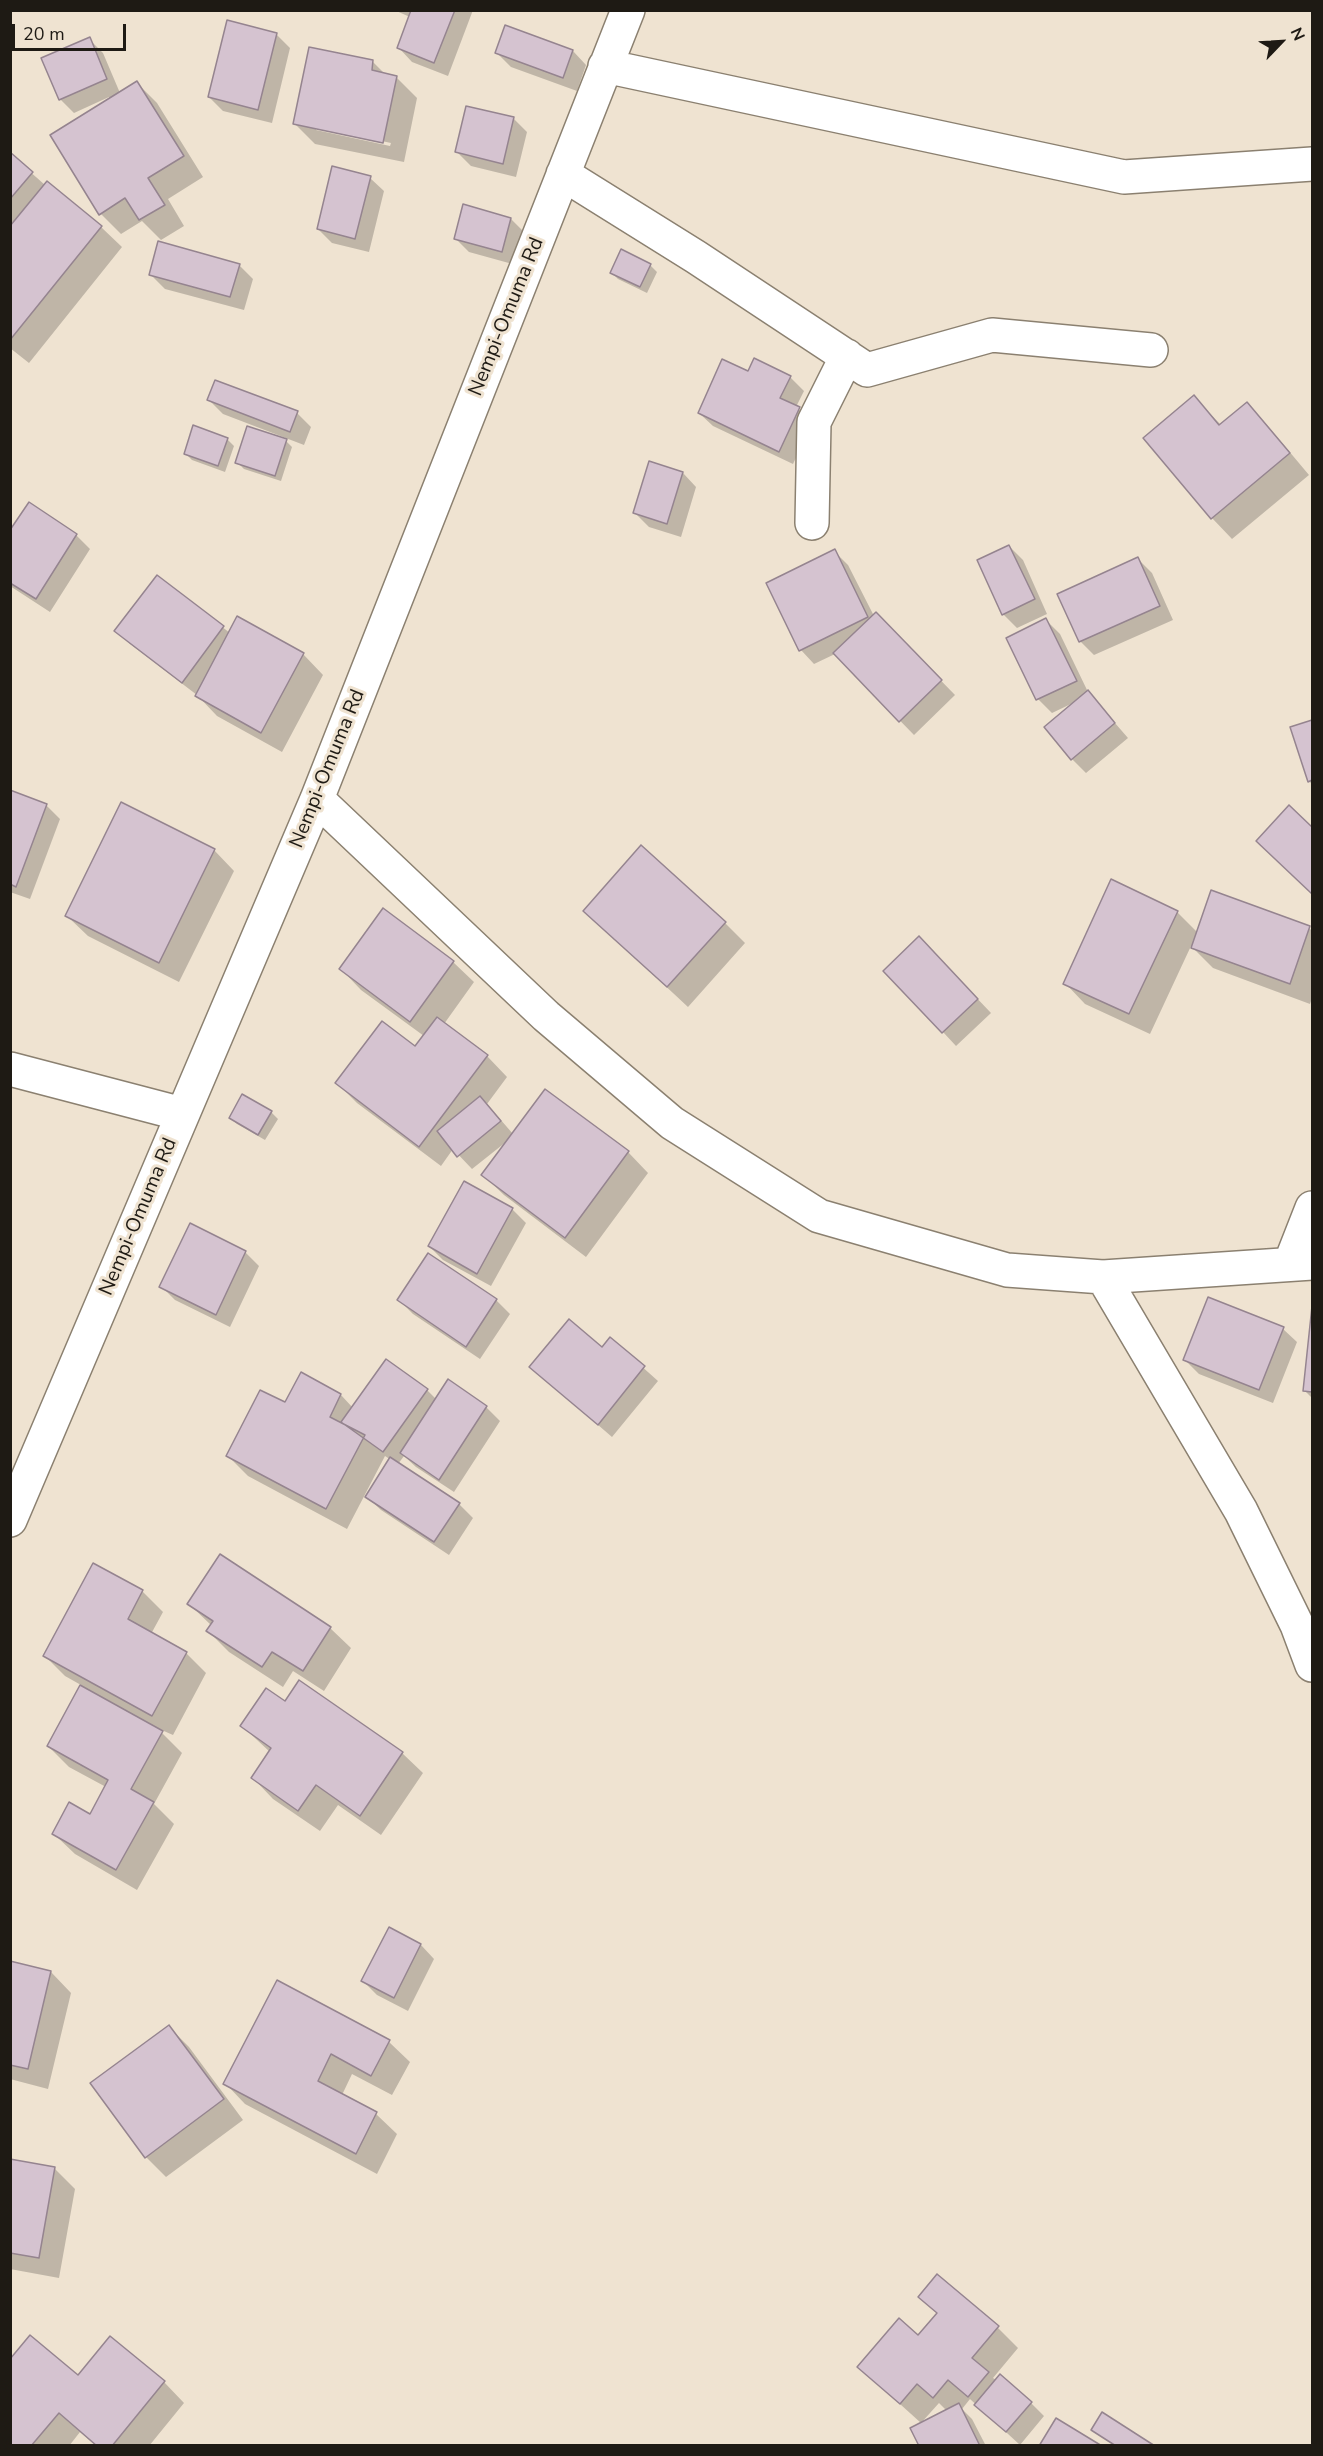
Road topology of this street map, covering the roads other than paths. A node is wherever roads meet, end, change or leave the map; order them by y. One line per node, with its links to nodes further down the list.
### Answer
1 (628, 10): 2 (street, Nempi-Omuma Rd)
2 (605, 66): 3 (street); 4 (street, Nempi-Omuma Rd)
3 (1312, 164)
4 (563, 174): 6 (street); 8 (street, Nempi-Omuma Rd)
5 (1151, 350): 6 (street)
6 (847, 356): 7 (street)
7 (812, 523)
8 (317, 798): 10 (street, Nempi-Omuma Rd); 13 (street)
9 (10, 1069): 10 (street)
10 (182, 1114): 14 (street, Nempi-Omuma Rd)
11 (1312, 1208): 12 (street)
12 (1301, 1264): 13 (street)
13 (1103, 1277): 15 (street)
14 (10, 1520)
15 (1312, 1665)

